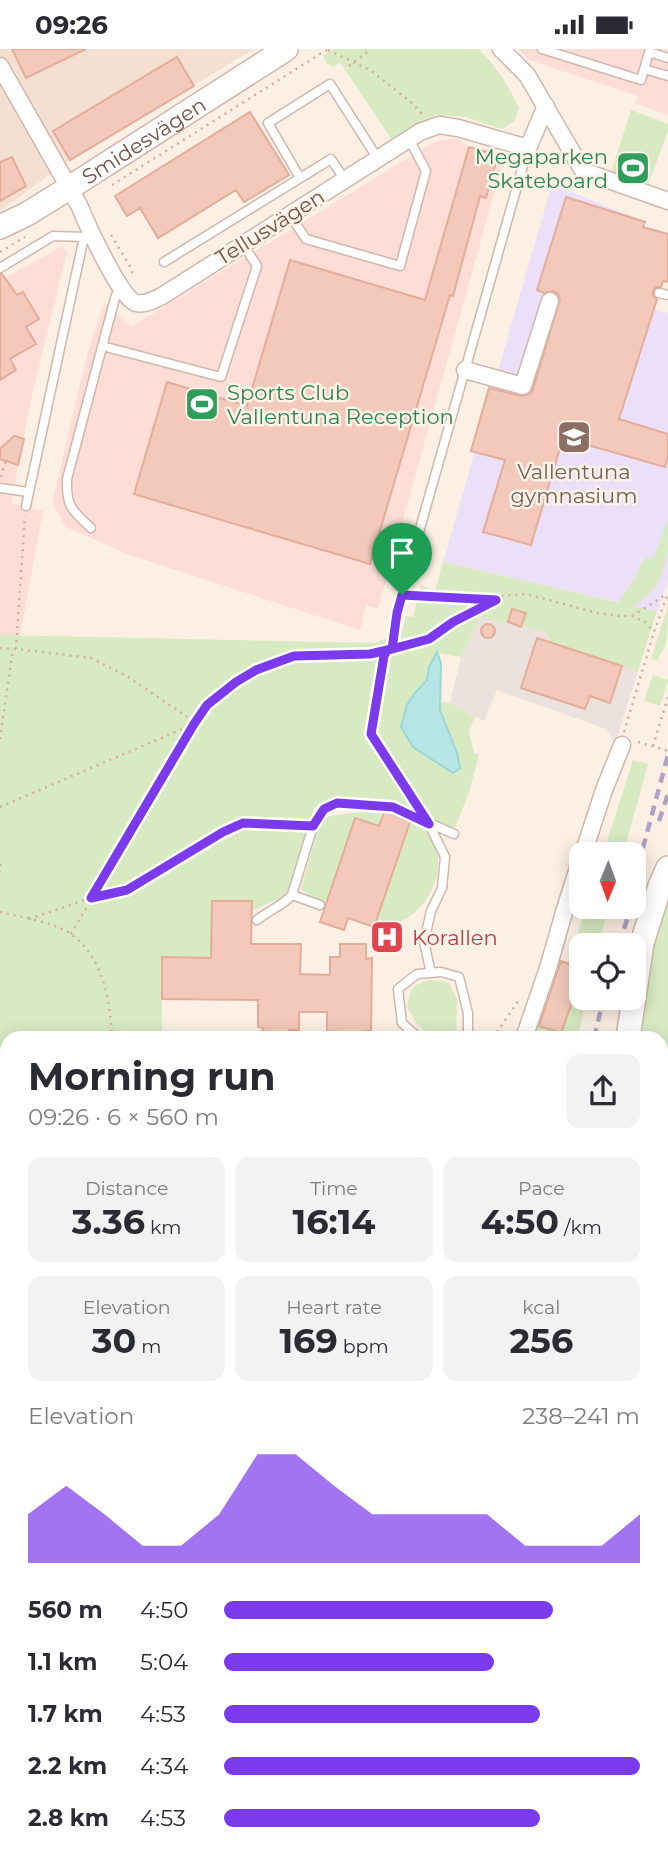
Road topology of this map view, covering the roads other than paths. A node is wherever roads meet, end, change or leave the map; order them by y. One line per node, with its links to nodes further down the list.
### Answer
1 (286, 49): 15 (street, Smidesvägen)
2 (501, 49): 9 (street)
3 (542, 49): 7 (lane)
4 (649, 50): 5 (lane); 7 (lane)
5 (668, 58)
6 (0, 67): 15 (street)
7 (644, 69): 8 (lane)
8 (668, 76)
9 (546, 107): 11 (street); 16 (street)
10 (409, 139): 11 (street, Tellusvägen); 12 (street, Tellusvägen); 17 (lane)
11 (528, 148): 26 (lane)
12 (377, 159): 13 (lane); 14 (street, Tellusvägen)
13 (300, 178): 14 (lane); 21 (lane)
14 (345, 180): 17 (street, Tellusvägen)
15 (69, 188): 18 (street, Smidesvägen); 19 (street)
16 (668, 201)
17 (290, 215): 20 (street, Tellusvägen)
18 (0, 227)
19 (86, 233): 22 (lane); 23 (street); 28 (lane)
20 (243, 244): 23 (street, Tellusvägen); 25 (lane)
21 (164, 261)
22 (0, 268)
23 (120, 286): 25 (lane)
24 (550, 301): 26 (street)
25 (102, 346): 30 (lane)
26 (465, 370): 31 (lane)
27 (0, 485): 28 (lane)
28 (28, 492): 29 (lane)
29 (26, 506)
30 (91, 528)
31 (397, 613)
32 (622, 741): 35 (street)
33 (429, 824): 34 (lane); 37 (lane); 41 (lane)
34 (454, 834)
35 (587, 842)
36 (668, 868): 45 (street)
37 (292, 895): 39 (lane); 40 (lane)
38 (569, 896): 44 (street)
39 (320, 905)
40 (257, 920)
41 (431, 973): 42 (lane); 43 (lane)
42 (411, 1031)
43 (468, 1031)
44 (526, 1031)
45 (629, 1031)

